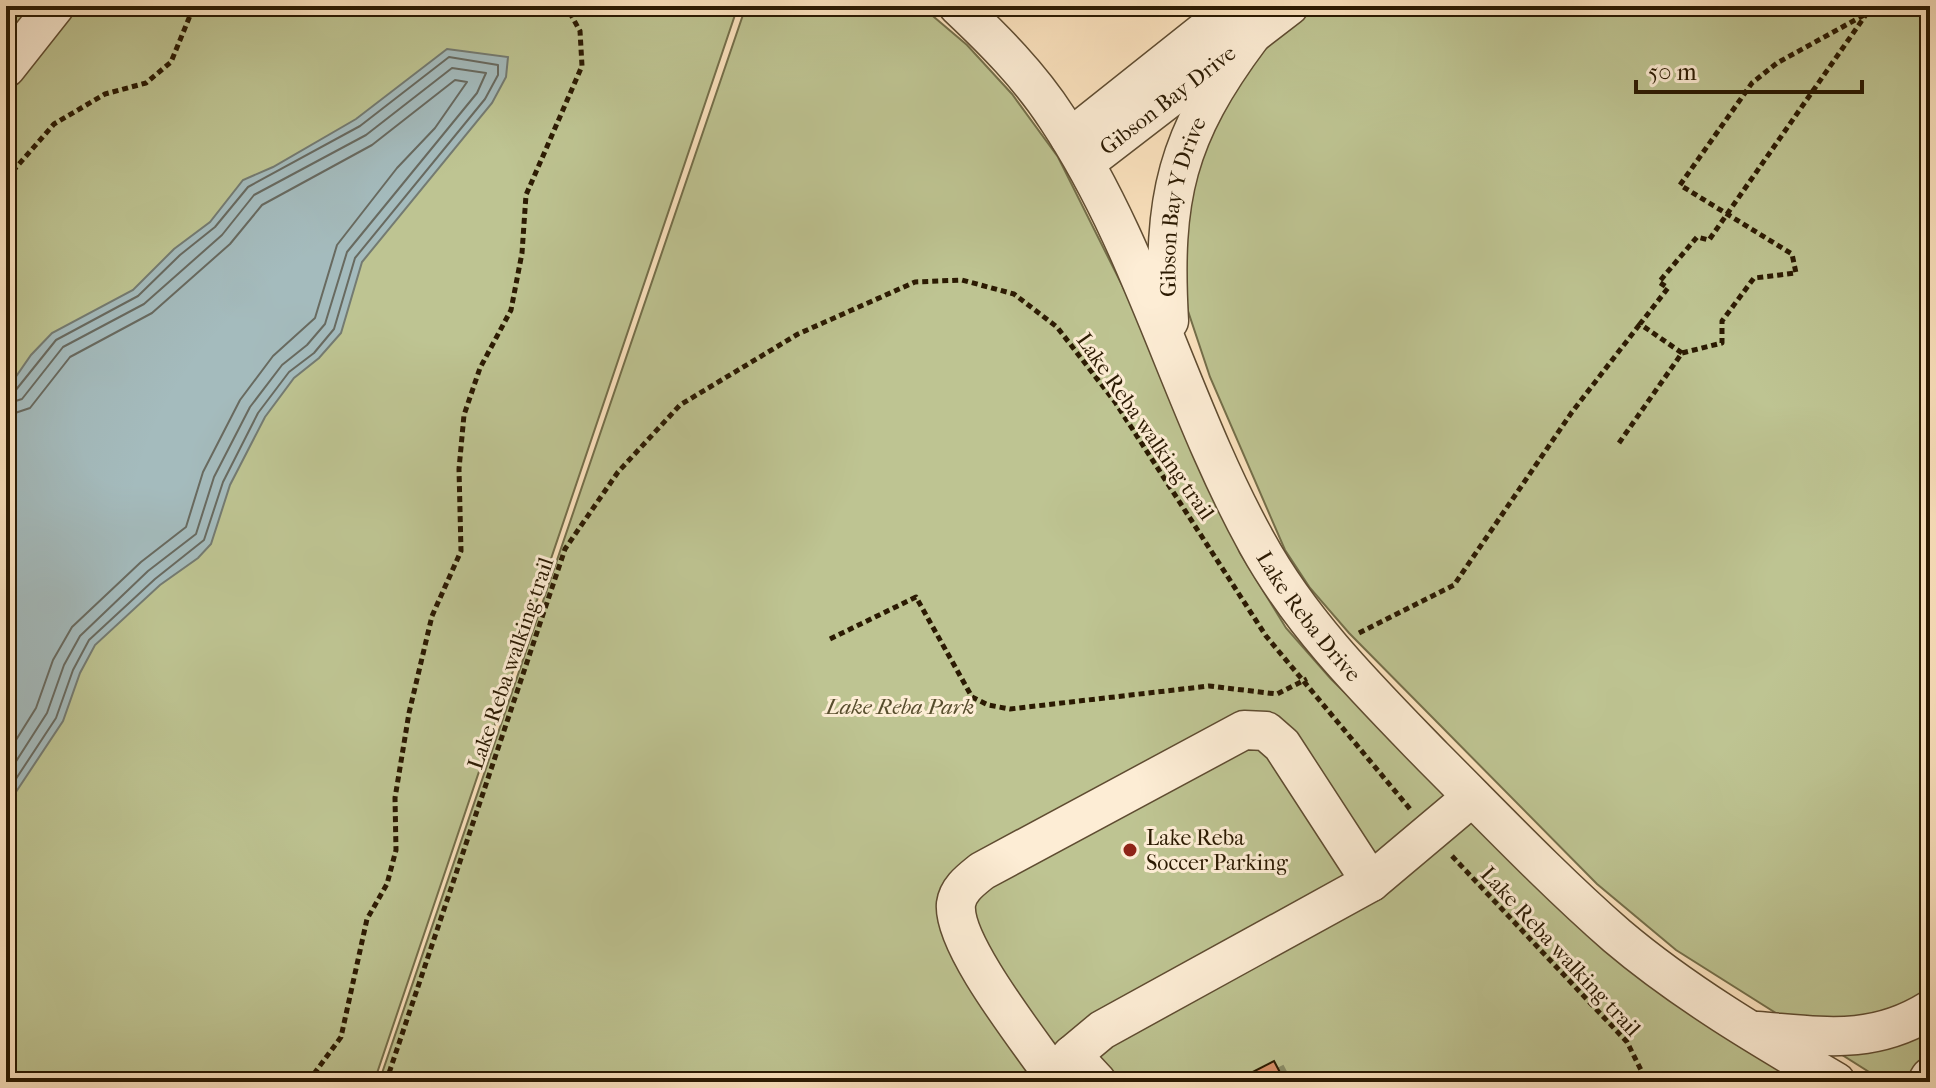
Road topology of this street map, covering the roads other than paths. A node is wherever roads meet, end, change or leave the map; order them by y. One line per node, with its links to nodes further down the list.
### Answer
1 (55, 6): 5 (street)
2 (958, 6): 6 (street, Lake Reba Drive)
3 (1289, 6): 4 (street, Gibson Bay Drive)
4 (1244, 21): 6 (street, Gibson Bay Drive); 7 (street, Gibson Bay Y Drive)
5 (6, 68)
6 (1078, 151): 7 (street, Lake Reba Drive)
7 (1171, 348): 8 (street, Lake Reba Drive)
8 (1472, 797): 9 (street); 11 (street, Lake Reba Drive)
9 (1371, 882): 12 (street); 12 (street)
10 (1930, 1010): 11 (street)
11 (1754, 1031): 14 (street); 15 (street, Lake Reba Drive)
12 (1057, 1071): 13 (street)
13 (1097, 1082)
14 (1785, 1082)
15 (1836, 1082)

